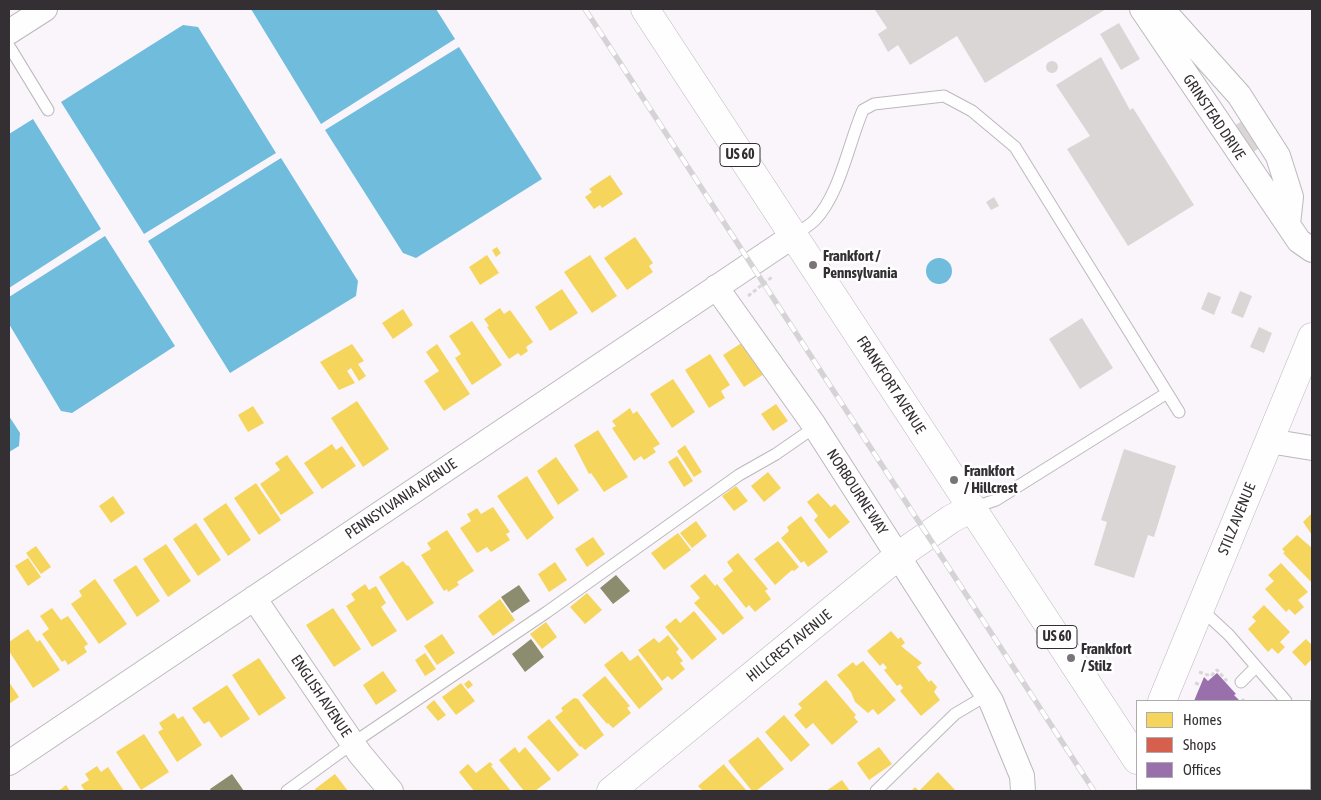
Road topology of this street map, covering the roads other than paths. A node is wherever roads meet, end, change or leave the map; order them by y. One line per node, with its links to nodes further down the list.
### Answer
1 (46, 9): 5 (street)
2 (645, 9): 9 (main road, FRANKFORT AVENUE / US 60)
3 (1142, 9): 8 (street, GRINSTEAD DRIVE)
4 (1162, 9): 8 (street, GRINSTEAD DRIVE)
5 (9, 32)
6 (9, 46): 7 (lane)
7 (48, 110)
8 (1288, 224): 10 (street, GRINSTEAD DRIVE)
9 (793, 236): 11 (street, PENNSYLVANIA AVENUE); 13 (lane); 18 (main road, FRANKFORT AVENUE / US 60)
10 (1312, 250)
11 (716, 287): 15 (street, NORBOURNE WAY); 20 (street, PENNSYLVANIA AVENUE)
12 (1312, 337): 16 (main road, STILZ AVENUE)
13 (1167, 393): 14 (lane); 18 (lane)
14 (1179, 412)
15 (815, 427): 19 (street, NORBOURNE WAY); 27 (lane)
16 (1268, 442): 17 (street); 21 (main road, STILZ AVENUE)
17 (1312, 448)
18 (972, 508): 19 (main road, HILLCREST AVENUE); 28 (main road, FRANKFORT AVENUE / US 60)
19 (898, 556): 24 (street, NORBOURNE WAY); 32 (main road, HILLCREST AVENUE)
20 (254, 598): 27 (street, ENGLISH AVENUE); 29 (street, PENNSYLVANIA AVENUE)
21 (1202, 609): 22 (lane); 25 (main road, STILZ AVENUE)
22 (1256, 667): 23 (lane); 26 (lane)
23 (1241, 682)
24 (989, 698): 33 (lane); 34 (street, NORBOURNE WAY)
25 (1162, 700)
26 (1285, 700)
27 (353, 743): 30 (lane); 31 (street, ENGLISH AVENUE)
28 (1134, 747)
29 (9, 763)
30 (287, 791)
31 (391, 791)
32 (611, 791)
33 (876, 791)
34 (1023, 791)

